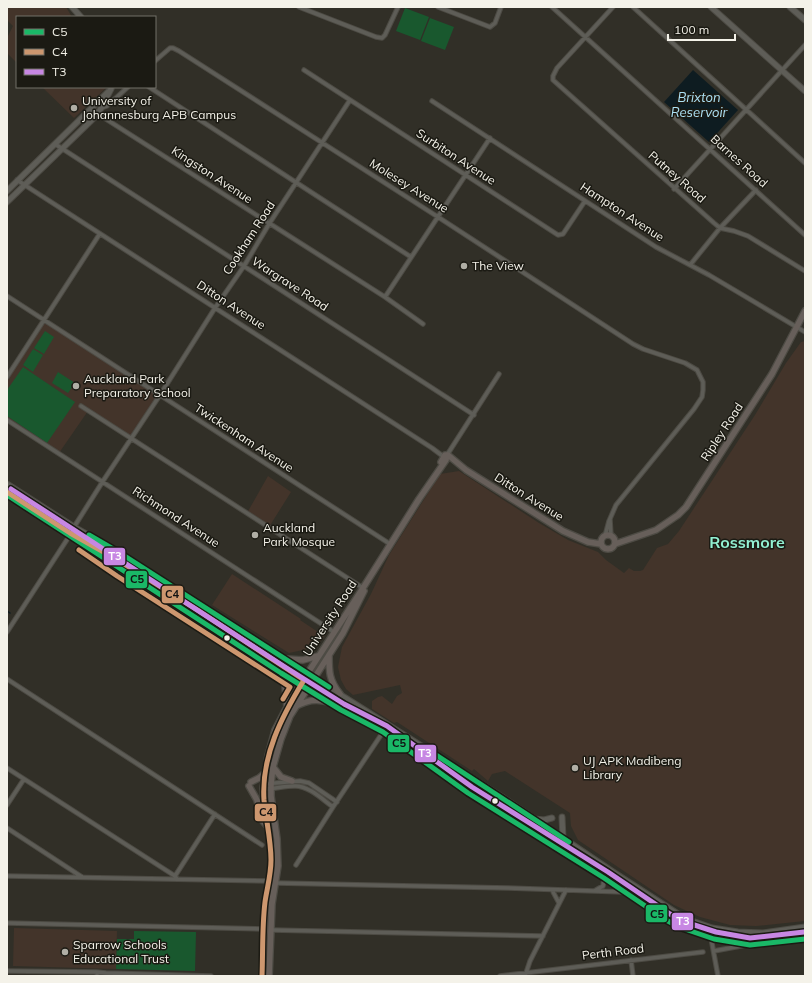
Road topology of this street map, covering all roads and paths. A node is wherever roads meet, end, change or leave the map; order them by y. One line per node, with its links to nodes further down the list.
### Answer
1 (72, 7): 11 (main road)
2 (300, 7): 3 (street)
3 (398, 7)
4 (438, 7): 5 (street)
5 (501, 7)
6 (552, 7): 13 (street, Barnes Road)
7 (613, 7): 13 (street)
8 (633, 7): 26 (street)
9 (711, 7): 17 (main road)
10 (790, 7): 12 (main road)
11 (80, 16)
12 (805, 20)
13 (586, 37): 32 (street, Barnes Road); 38 (street, Putney Road)
14 (805, 44): 17 (street)
15 (156, 60): 30 (street, Molesey Avenue)
16 (304, 70): 22 (street, Surbiton Avenue)
17 (782, 70): 21 (main road); 26 (street)
18 (112, 88): 24 (main road); 25 (main road)
19 (127, 88): 25 (street)
20 (151, 88): 36 (street)
21 (805, 91)
22 (350, 100): 30 (street, Cookham Road); 34 (street, Surbiton Avenue)
23 (432, 101): 28 (street, Hampton Avenue)
24 (92, 108): 27 (street, Kingston Avenue); 29 (main road)
25 (101, 108): 27 (main road)
26 (746, 109): 32 (street); 33 (street)
27 (98, 114): 31 (main road); 44 (street, Kingston Avenue)
28 (490, 138): 34 (street); 41 (street, Hampton Avenue)
29 (55, 144): 31 (street, Wargrave Road); 35 (main road)
30 (322, 144): 36 (street, Cookham Road); 43 (street, Molesey Avenue)
31 (63, 149): 37 (main road); 50 (street, Wargrave Road)
32 (710, 149): 38 (street); 39 (street, Barnes Road)
33 (805, 163)
34 (466, 175): 41 (street, Surbiton Avenue); 43 (street)
35 (17, 180): 37 (street, Ditton Avenue); 40 (main road)
36 (296, 183): 44 (street, Cookham Road); 48 (street)
37 (24, 184): 42 (main road); 46 (street, Ditton Avenue)
38 (674, 189): 45 (street, Putney Road)
39 (756, 190): 45 (street); 47 (street, Barnes Road)
40 (7, 191)
41 (585, 201): 49 (street, Hampton Avenue)
42 (7, 202)
43 (438, 217): 48 (street); 73 (street, Molesey Avenue)
44 (269, 224): 50 (street, Cookham Road); 53 (street, Kingston Avenue)
45 (720, 228): 49 (street); 51 (street, Putney Road)
46 (100, 235): 54 (street, Ditton Avenue); 56 (street)
47 (805, 235)
48 (411, 257): 53 (street)
49 (690, 265): 58 (street, Hampton Avenue)
50 (244, 266): 54 (street, Cookham Road); 64 (street, Wargrave Road)
51 (805, 271)
52 (7, 296): 56 (street, Twickenham Avenue)
53 (384, 297): 57 (street, Kingston Avenue)
54 (215, 308): 62 (street, Cookham Road); 67 (street, Ditton Avenue)
55 (805, 311): 58 (main road, Ripley Road)
56 (44, 320): 61 (street); 62 (street, Twickenham Avenue)
57 (423, 324)
58 (797, 327): 59 (street, Hampton Avenue); 73 (main road, Ripley Road)
59 (805, 332)
60 (499, 374): 64 (street, University Road)
61 (7, 377)
62 (160, 395): 66 (street, Cookham Road); 74 (street, Twickenham Avenue)
63 (81, 406): 66 (street)
64 (474, 415): 67 (street, University Road)
65 (7, 420): 68 (street, Richmond Avenue)
66 (131, 439): 68 (street, Cookham Road); 76 (street)
67 (446, 457): 73 (main road, Ditton Avenue); 74 (main road, University Road)
68 (103, 481): 71 (street, Cookham Road); 78 (street, Richmond Avenue)
69 (7, 484): 71 (main road)
70 (7, 495): 72 (main road)
71 (74, 527): 72 (street, Cookham Road); 81 (main road)
72 (70, 535): 77 (street, Cookham Road); 82 (main road)
73 (608, 539)
74 (390, 544): 75 (main road, University Road)
75 (373, 573): 76 (main road, University Road); 79 (main road, University Road)
76 (363, 588): 78 (main road, University Road)
77 (7, 632)
78 (334, 632): 80 (main road, University Road)
79 (329, 655): 84 (main road, University Road); 88 (main road)
80 (318, 656): 81 (main road); 83 (main road, University Road)
81 (286, 659): 83 (main road)
82 (280, 673): 86 (main road); 91 (main road)
83 (307, 674): 84 (main road); 86 (main road, University Road)
84 (314, 678): 87 (main road, University Road); 88 (main road)
85 (7, 679): 103 (street)
86 (300, 685): 87 (main road); 91 (main road, University Road)
87 (307, 689): 89 (main road); 90 (main road, University Road)
88 (340, 694): 106 (main road)
89 (328, 702): 90 (main road); 92 (main road)
90 (296, 707): 93 (main road, University Road)
91 (287, 708): 95 (main road, University Road)
92 (383, 732): 100 (street); 115 (main road)
93 (273, 767): 97 (main road); 99 (main road, University Road)
94 (7, 768): 96 (street)
95 (265, 773): 98 (main road, University Road); 107 (main road)
96 (24, 779): 101 (street); 114 (street)
97 (292, 781): 99 (street); 100 (street)
98 (263, 786): 99 (street); 107 (main road, University Road)
99 (271, 787): 102 (street); 116 (main road, University Road)
100 (337, 802): 102 (street)
101 (7, 805)
102 (333, 807): 111 (street)
103 (215, 814): 110 (street); 114 (street)
104 (562, 817): 109 (main road)
105 (552, 818): 106 (main road)
106 (534, 819): 109 (main road)
107 (267, 826): 116 (main road, University Road)
108 (7, 828): 113 (street)
109 (563, 838): 123 (main road)
110 (262, 844)
111 (296, 865)
112 (7, 876): 113 (street)
113 (82, 877): 114 (street)
114 (176, 877): 116 (street)
115 (604, 878): 119 (street); 120 (main road)
116 (273, 882): 117 (street); 124 (main road, University Road)
117 (552, 890): 118 (street); 121 (street)
118 (566, 890): 119 (street); 121 (street)
119 (595, 891): 120 (street)
120 (624, 892): 126 (main road)
121 (559, 903): 125 (street)
122 (7, 923): 124 (street)
123 (805, 927)
124 (268, 929): 125 (street); 136 (main road, University Road); 137 (main road, University Road)
125 (543, 936): 134 (street)
126 (712, 938): 128 (main road); 129 (street)
127 (805, 939): 128 (main road)
128 (750, 945): 129 (street)
129 (714, 951): 140 (street)
130 (703, 952): 131 (street, Perth Road)
131 (631, 960): 134 (street, Perth Road); 139 (street)
132 (7, 971): 133 (street)
133 (96, 974): 135 (street)
134 (525, 975): 138 (street, Perth Road)
135 (211, 976)
136 (262, 976)
137 (269, 976)
138 (500, 976)
139 (633, 976)
140 (718, 976)

